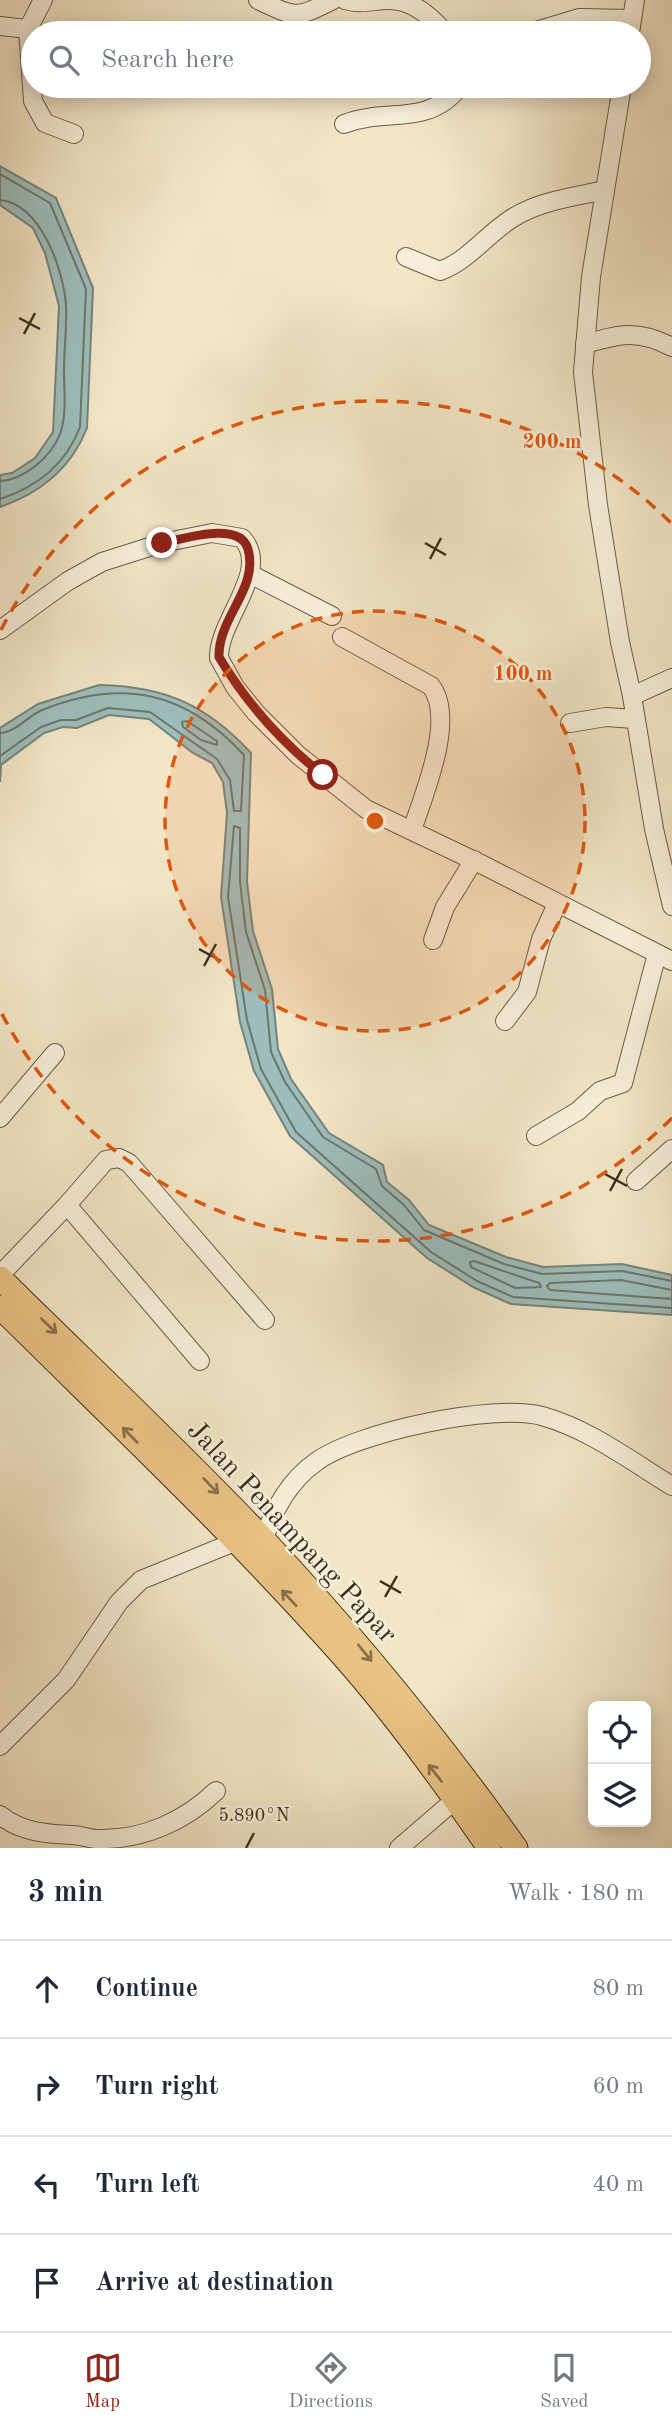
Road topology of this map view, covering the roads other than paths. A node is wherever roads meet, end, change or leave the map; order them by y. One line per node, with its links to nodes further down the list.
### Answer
1 (43, 0): 6 (street)
2 (258, 0): 3 (street)
3 (332, 0)
4 (345, 0): 7 (street)
5 (635, 0): 10 (street)
6 (32, 21)
7 (434, 21)
8 (569, 21): 9 (street)
9 (598, 21)
10 (632, 21)
11 (0, 26): 12 (street)
12 (21, 28)
13 (34, 98): 17 (street)
14 (450, 98): 16 (street)
15 (620, 98): 18 (street)
16 (344, 124)
17 (74, 134)
18 (605, 190): 19 (street); 20 (street)
19 (406, 257)
20 (585, 344): 21 (street); 27 (street)
21 (672, 347)
22 (250, 575): 23 (street); 24 (street); 30 (street)
23 (332, 616)
24 (3, 625)
25 (342, 637): 30 (street)
26 (672, 678): 27 (street)
27 (632, 696): 28 (street)
28 (634, 719): 29 (street); 32 (street)
29 (570, 723)
30 (412, 830): 31 (street)
31 (474, 860): 33 (street); 35 (street)
32 (669, 878): 34 (street)
33 (557, 904): 36 (street); 37 (street)
34 (672, 906)
35 (433, 940)
36 (665, 958): 40 (street)
37 (505, 1021)
38 (55, 1053): 39 (street)
39 (0, 1118)
40 (536, 1136)
41 (672, 1149): 42 (street)
42 (636, 1181)
43 (67, 1205): 44 (street); 46 (street); 47 (street)
44 (0, 1277): 49 (main road, Jalan Penampang Papar, one-way to 49)
45 (0, 1307): 50 (main road, Jalan Penampang Papar, one-way to 45)
46 (265, 1320)
47 (200, 1361)
48 (672, 1486): 49 (street)
49 (264, 1539): 57 (main road, Jalan Penampang Papar, one-way to 57)
50 (237, 1541): 51 (street); 53 (main road, Jalan Penampang Papar, one-way to 50)
51 (0, 1746)
52 (216, 1791): 54 (street)
53 (456, 1800): 55 (street); 56 (main road, Jalan Penampang Papar)
54 (0, 1815)
55 (399, 1848)
56 (489, 1848)
57 (516, 1848)

